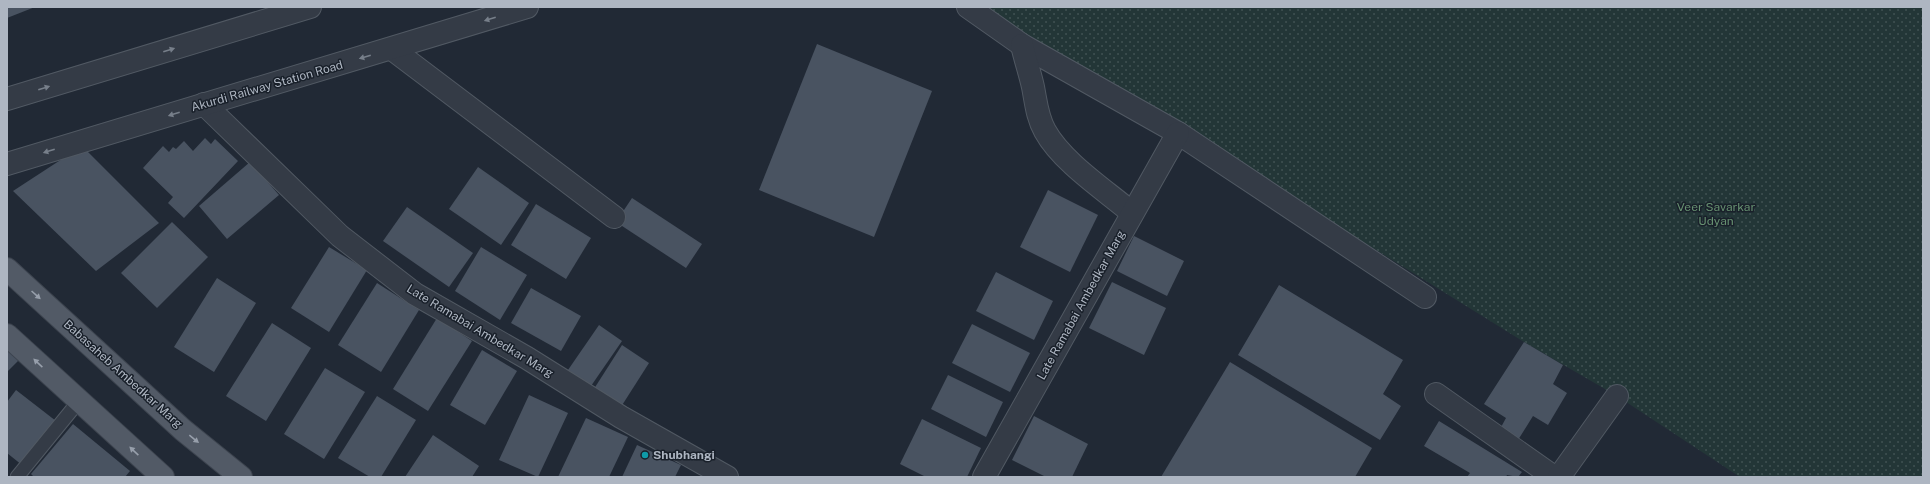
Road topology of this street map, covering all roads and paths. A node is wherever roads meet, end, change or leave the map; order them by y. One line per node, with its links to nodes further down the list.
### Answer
1 (310, 7): 6 (street, one-way to 1)
2 (527, 7): 5 (street, Akurdi Railway Station Road, one-way to 5)
3 (968, 7): 4 (street)
4 (1022, 45): 8 (street); 10 (street)
5 (392, 49): 7 (street, Akurdi Railway Station Road, one-way to 7); 11 (street)
6 (7, 99)
7 (204, 104): 9 (street, Akurdi Railway Station Road, one-way to 9); 21 (street, Late Ramabai Ambedkar Marg)
8 (1178, 133): 10 (street, Late Ramabai Ambedkar Marg); 13 (street)
9 (7, 164)
10 (1132, 213): 22 (street, Late Ramabai Ambedkar Marg)
11 (614, 217)
12 (7, 269): 20 (main road, Babasaheb Ambedkar Marg, one-way to 20)
13 (1425, 297)
14 (7, 335): 17 (main road, one-way to 14)
15 (1436, 394): 23 (street)
16 (1617, 396): 24 (street)
17 (79, 401): 18 (lane); 19 (main road, one-way to 17)
18 (17, 477)
19 (163, 477)
20 (241, 477)
21 (727, 477)
22 (984, 477)
23 (1554, 477)
24 (1559, 477)

